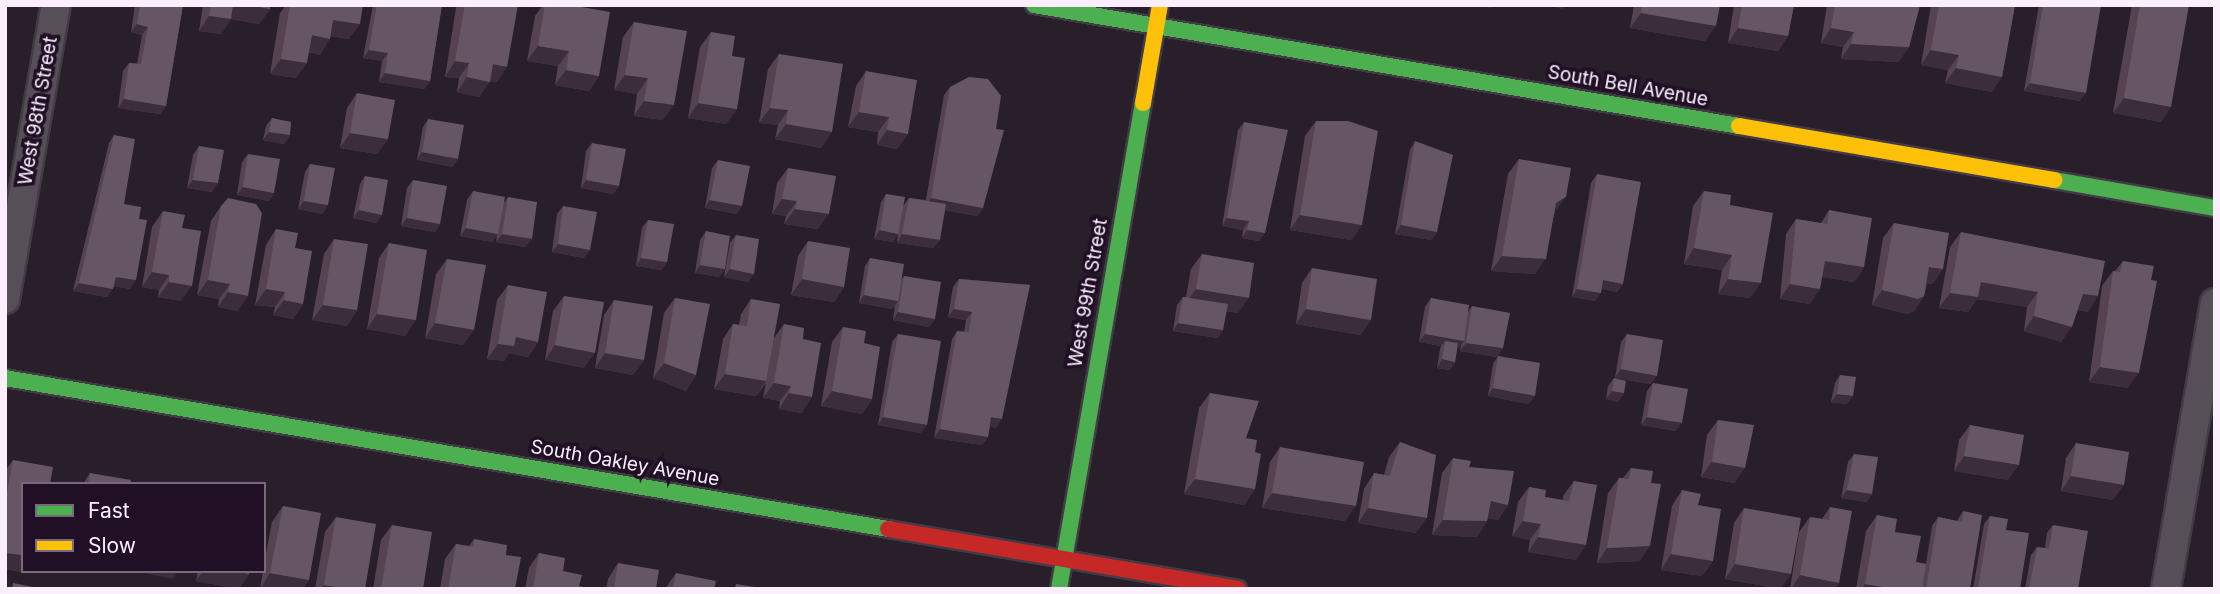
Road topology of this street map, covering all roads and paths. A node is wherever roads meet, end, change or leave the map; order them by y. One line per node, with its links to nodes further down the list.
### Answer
1 (56, 5): 6 (street, West 98th Street)
2 (1034, 5): 4 (street, South Bell Avenue)
3 (1160, 5): 4 (street, West 99th Street)
4 (1156, 26): 5 (street, South Bell Avenue); 9 (street, West 99th Street)
5 (2215, 208)
6 (5, 299)
7 (2215, 303): 12 (street)
8 (5, 378): 9 (street, South Oakley Avenue)
9 (1064, 559): 10 (street, West 99th Street); 11 (street, South Oakley Avenue)
10 (1059, 589)
11 (1238, 589)
12 (2166, 589)

